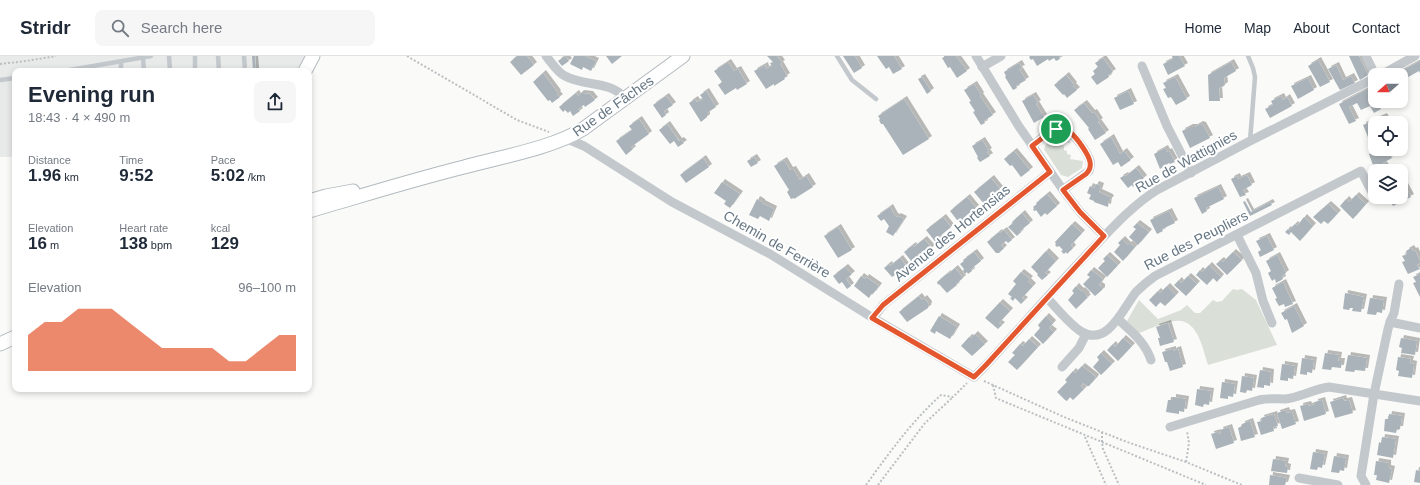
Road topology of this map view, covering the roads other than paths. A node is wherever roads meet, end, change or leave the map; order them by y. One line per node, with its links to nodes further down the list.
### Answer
1 (151, 56): 15 (lane)
2 (169, 56): 22 (lane)
3 (195, 56): 23 (lane)
4 (218, 56): 24 (lane)
5 (244, 56): 25 (lane)
6 (313, 56): 26 (street)
7 (546, 56): 32 (street)
8 (683, 56): 32 (street, Rue de Fâches)
9 (837, 56): 33 (lane)
10 (976, 56): 18 (street)
11 (1001, 56): 18 (street)
12 (1248, 56): 35 (lane)
13 (1366, 56): 27 (street)
14 (1415, 56): 28 (street)
15 (143, 58): 16 (lane); 21 (lane)
16 (121, 62): 19 (lane); 20 (lane)
17 (1142, 66): 38 (street)
18 (982, 67): 36 (street)
19 (98, 68)
20 (121, 68)
21 (144, 68)
22 (170, 68)
23 (195, 68)
24 (219, 68)
25 (245, 68)
26 (307, 68)
27 (1372, 68)
28 (1394, 68)
29 (12, 78): 30 (lane)
30 (0, 80)
31 (1368, 82): 35 (street, Rue de Wattignies)
32 (625, 98): 34 (street, Rue de Fâches)
33 (876, 99)
34 (565, 138): 41 (street, Rue de Fâches); 46 (street, Chemin de Ferrière)
35 (1250, 141): 38 (street, Rue de Wattignies)
36 (1032, 146): 37 (street); 40 (street)
37 (1050, 172): 40 (street); 46 (street, Avenue des Hortensias)
38 (1191, 173): 43 (street, Rue de Wattignies)
39 (1368, 184): 42 (street, Rue des Peupliers)
40 (1063, 190): 43 (street)
41 (312, 206)
42 (1237, 235): 47 (street, Rue des Peupliers); 49 (street)
43 (1104, 236): 45 (street, Rue de Wattignies)
44 (1399, 284): 48 (street)
45 (1047, 298): 51 (street); 56 (street, Rue de Wattignies)
46 (872, 318): 56 (street, Chemin de Ferrière)
47 (1118, 319): 51 (street, Rue des Peupliers); 54 (street)
48 (1390, 322): 50 (street); 57 (street)
49 (1272, 323)
50 (1420, 328)
51 (1086, 334): 55 (street)
52 (12, 338): 53 (street)
53 (0, 344)
54 (1151, 360)
55 (1062, 367)
56 (974, 377)
57 (1374, 394): 58 (street); 59 (street); 61 (street)
58 (1420, 401)
59 (1170, 427)
60 (1299, 478): 62 (street)
61 (1362, 484)
62 (1338, 485)

